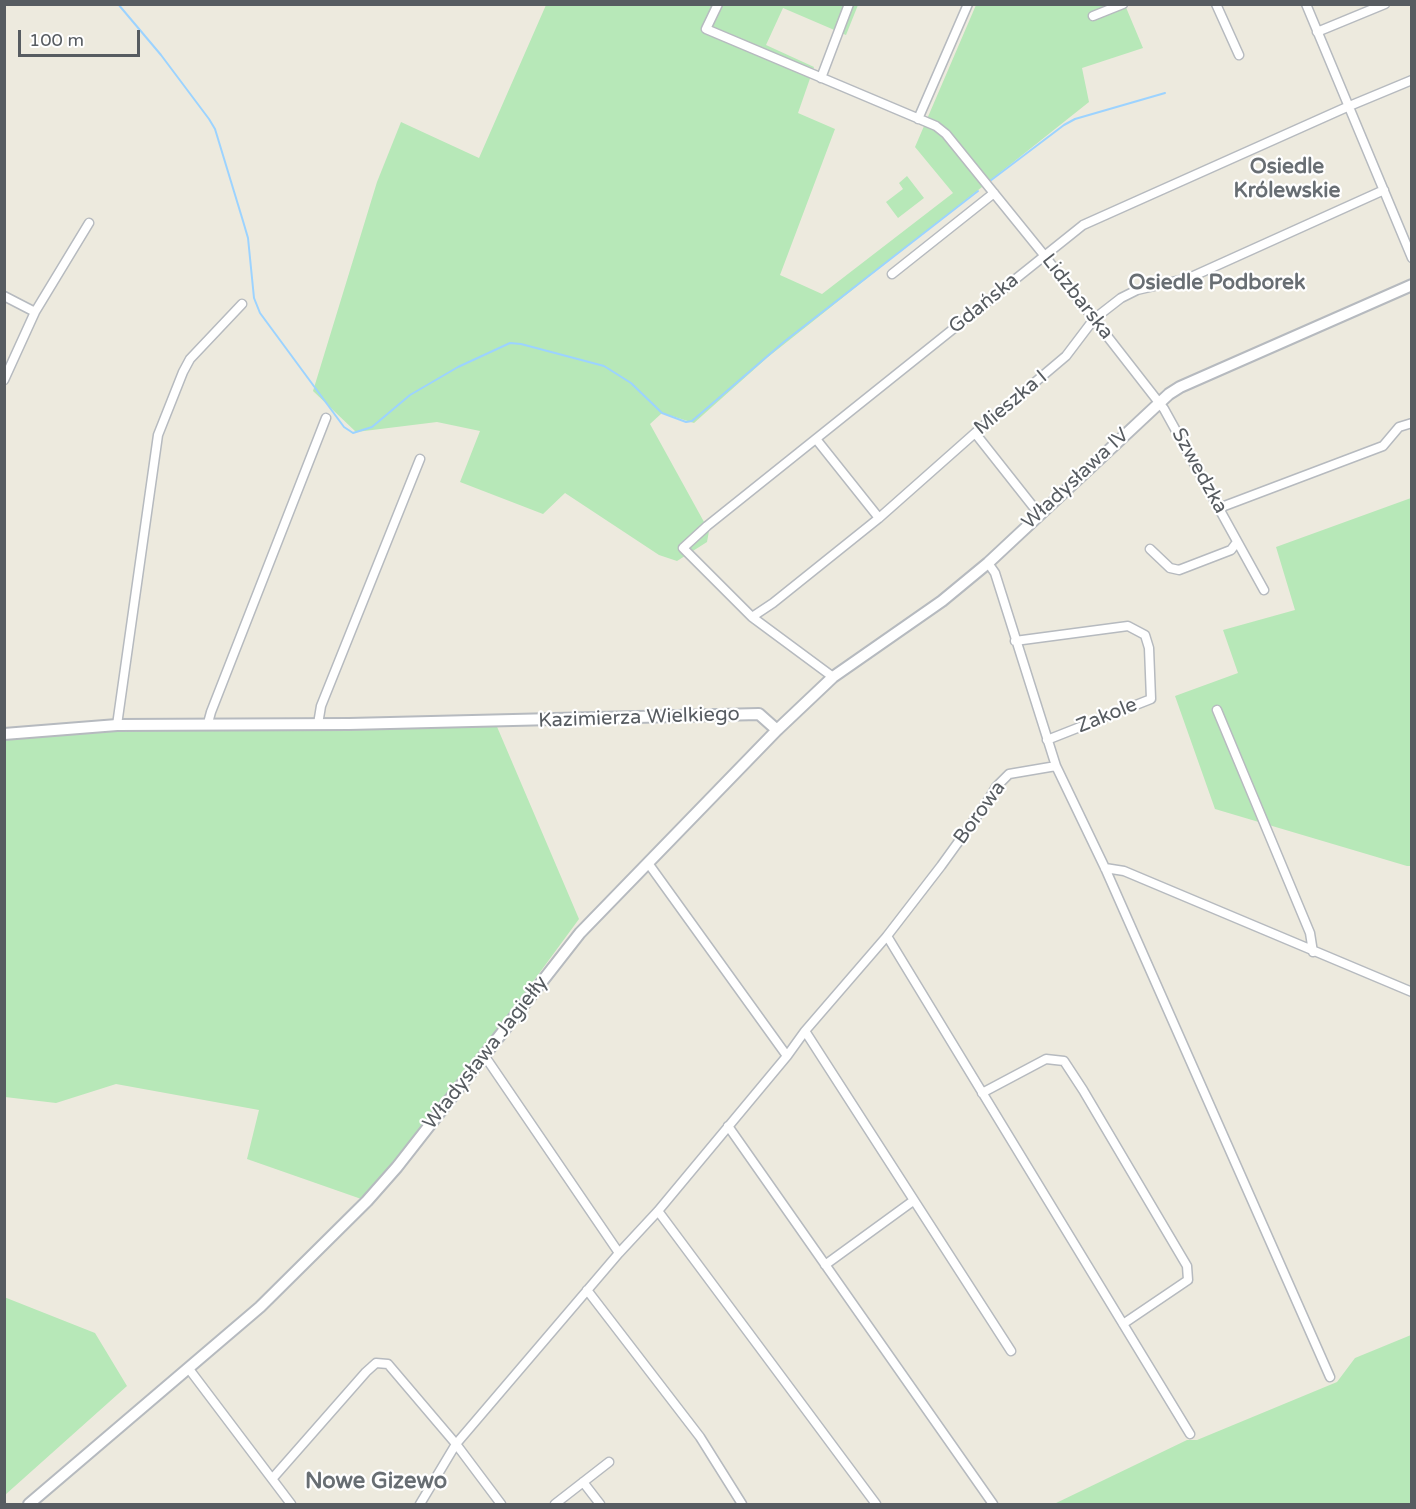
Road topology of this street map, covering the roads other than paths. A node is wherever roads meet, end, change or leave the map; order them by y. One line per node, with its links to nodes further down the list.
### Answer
1 (718, 4): 11 (street, Lidzbarska)
2 (849, 4): 11 (street)
3 (968, 4): 14 (street)
4 (1123, 4): 8 (street)
5 (1216, 4): 10 (street)
6 (1306, 4): 9 (street)
7 (1385, 4): 9 (street)
8 (1093, 16)
9 (1317, 32): 13 (street)
10 (1239, 55)
11 (821, 78): 14 (street, Lidzbarska)
12 (1412, 80): 13 (street, Gdańska)
13 (1347, 107): 15 (street); 18 (street, Gdańska)
14 (918, 119): 16 (street, Lidzbarska)
15 (1384, 190): 19 (street); 25 (street, Mieszka I)
16 (994, 194): 18 (street, Lidzbarska); 20 (street)
17 (89, 223): 24 (street)
18 (1044, 255): 25 (street, Lidzbarska); 31 (street, Gdańska)
19 (1412, 258)
20 (892, 274)
21 (1412, 285): 27 (street, Władysława IV)
22 (4, 296): 24 (street)
23 (242, 304): 46 (street)
24 (35, 312): 26 (street)
25 (1094, 319): 27 (street, Lidzbarska); 30 (street, Mieszka I)
26 (4, 380)
27 (1158, 402): 33 (street, Szwedzka); 34 (street, Władysława IV)
28 (326, 418): 44 (street)
29 (1412, 423): 33 (street)
30 (975, 433): 34 (street); 35 (street, Mieszka I)
31 (816, 439): 35 (street); 40 (street, Gdańska)
32 (420, 459): 45 (street)
33 (1219, 508): 36 (street, Szwedzka)
34 (1039, 514): 38 (street, Władysława IV)
35 (879, 518): 40 (street, Mieszka I)
36 (1237, 542): 37 (street); 39 (street, Szwedzka)
37 (1150, 549)
38 (988, 563): 41 (street); 42 (street, Władysława IV)
39 (1264, 590)
40 (752, 617): 42 (street)
41 (1015, 641): 49 (street); 49 (street, Zakole)
42 (833, 677): 47 (street, Władysława IV)
43 (1217, 710): 54 (street)
44 (208, 723): 45 (street, Kazimierza Wielkiego); 46 (street, Kazimierza Wielkiego)
45 (318, 724): 47 (street, Kazimierza Wielkiego)
46 (117, 725): 48 (street, Kazimierza Wielkiego)
47 (777, 730): 51 (street, Władysława Jagiełły)
48 (4, 734)
49 (1047, 740): 50 (street)
50 (1056, 766): 52 (street); 53 (street, Borowa)
51 (648, 863): 57 (street, Władysława Jagiełły); 58 (street)
52 (1105, 868): 54 (street); 69 (street)
53 (886, 936): 56 (street, Borowa); 59 (street)
54 (1313, 952): 55 (street)
55 (1412, 992)
56 (805, 1031): 58 (street, Borowa); 61 (street)
57 (484, 1055): 63 (street); 68 (street, Władysława Jagiełły)
58 (787, 1056): 60 (street, Borowa)
59 (982, 1093): 66 (street); 66 (street)
60 (728, 1126): 62 (street, Borowa); 64 (street)
61 (913, 1201): 64 (street); 67 (street)
62 (658, 1211): 63 (street, Borowa); 82 (street)
63 (619, 1253): 65 (street, Borowa)
64 (825, 1265): 83 (street)
65 (587, 1290): 71 (street, Borowa); 81 (street)
66 (1123, 1324): 70 (street)
67 (1011, 1351)
68 (189, 1369): 73 (street); 75 (street, Władysława Jagiełły)
69 (1330, 1377)
70 (1190, 1434)
71 (456, 1444): 73 (street); 77 (street, Borowa); 78 (street)
72 (609, 1462): 74 (street)
73 (272, 1479): 76 (street)
74 (583, 1482): 79 (street); 80 (street)
75 (29, 1504)
76 (291, 1504)
77 (420, 1504)
78 (501, 1504)
79 (555, 1504)
80 (600, 1504)
81 (742, 1504)
82 (876, 1504)
83 (993, 1504)

